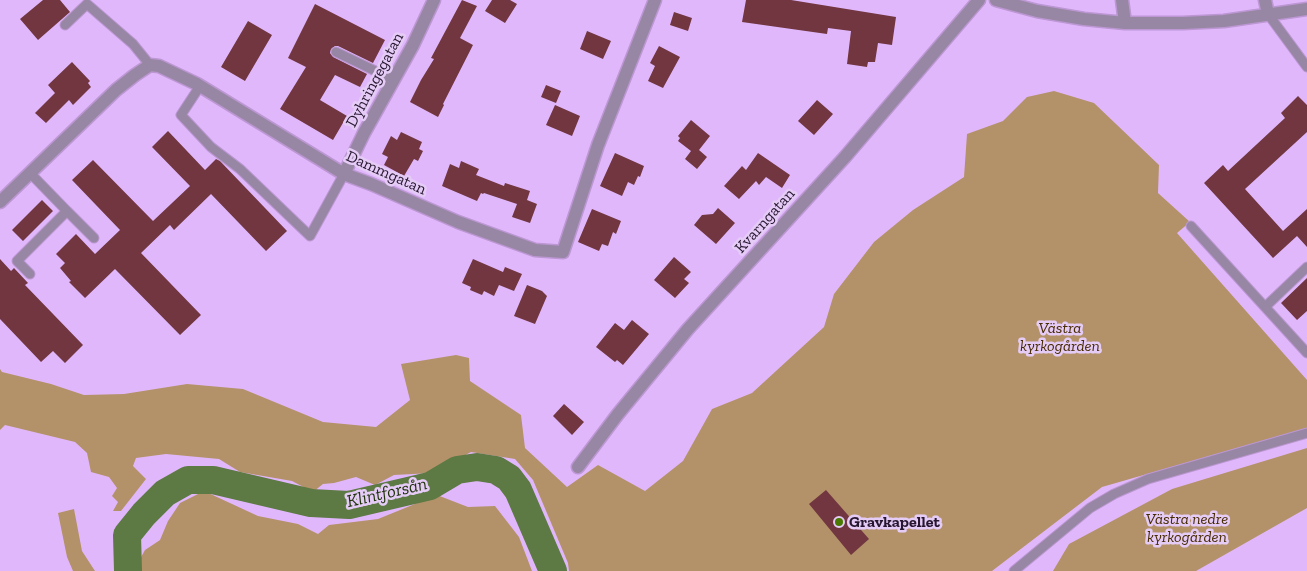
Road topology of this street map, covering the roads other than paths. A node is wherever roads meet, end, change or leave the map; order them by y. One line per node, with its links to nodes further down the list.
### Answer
1 (434, 0): 15 (street, Dyhringegatan)
2 (655, 0): 18 (street, Dammgatan)
3 (979, 0): 28 (street, Kvarngatan)
4 (996, 0): 10 (street)
5 (1122, 0): 10 (street)
6 (1266, 0): 9 (street)
7 (91, 2): 11 (lane); 13 (lane)
8 (1307, 9): 9 (street)
9 (1268, 14): 10 (street); 14 (lane)
10 (1125, 23)
11 (65, 24)
12 (336, 52): 15 (lane)
13 (150, 65): 16 (street, Dammgatan); 17 (street)
14 (1307, 66)
15 (394, 80): 18 (street, Dyhringegatan)
16 (200, 86): 18 (street, Dammgatan); 18 (lane)
17 (30, 174): 19 (street); 20 (lane)
18 (344, 174)
19 (0, 202)
20 (67, 212): 22 (lane); 24 (lane)
21 (1191, 226): 25 (lane)
22 (94, 238)
23 (1307, 267): 25 (lane)
24 (30, 274)
25 (1265, 307): 26 (lane)
26 (1307, 353)
27 (1307, 433): 29 (lane)
28 (578, 467)
29 (1014, 571)

